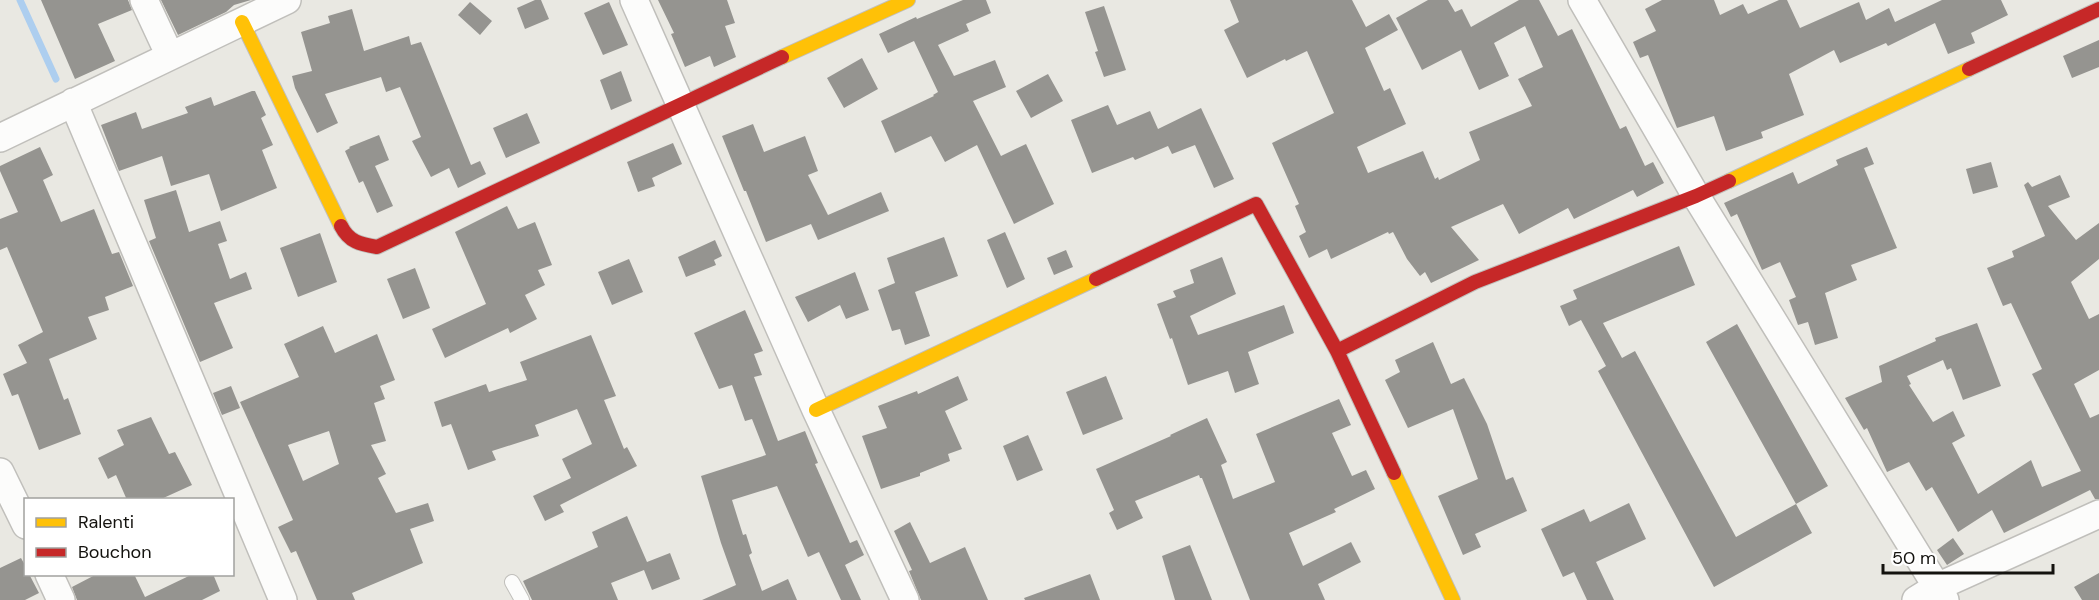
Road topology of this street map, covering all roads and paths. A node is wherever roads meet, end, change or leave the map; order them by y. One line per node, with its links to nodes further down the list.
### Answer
1 (144, 0): 8 (street)
2 (288, 0): 7 (street)
3 (634, 0): 10 (street)
4 (908, 0): 10 (street)
5 (1582, 0): 12 (street)
6 (2099, 9): 12 (street)
7 (242, 22): 8 (street); 10 (street)
8 (170, 56): 9 (street)
9 (74, 102): 11 (street); 22 (street)
10 (679, 104): 14 (street)
11 (0, 138)
12 (1696, 196): 13 (street); 20 (street)
13 (1337, 351): 14 (street); 25 (street)
14 (816, 410): 24 (street)
15 (0, 472): 17 (street)
16 (2099, 514): 20 (street)
17 (24, 521)
18 (50, 576): 21 (street)
19 (512, 582): 23 (lane)
20 (1932, 596)
21 (62, 600)
22 (284, 600)
23 (522, 600)
24 (905, 600)
25 (1453, 600)

